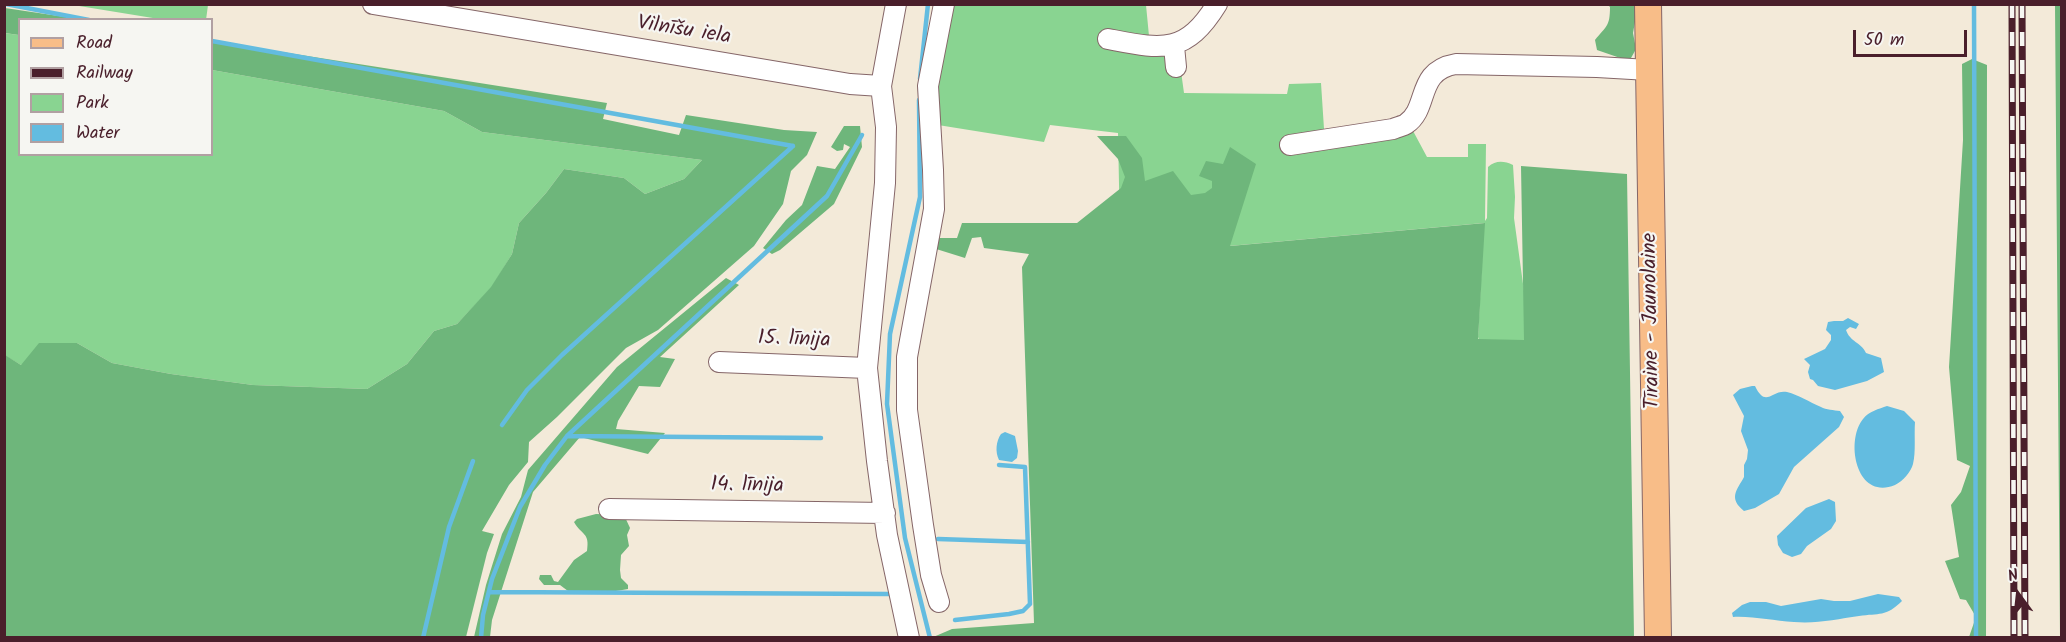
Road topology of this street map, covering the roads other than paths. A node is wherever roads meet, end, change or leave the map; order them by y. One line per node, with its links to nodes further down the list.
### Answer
1 (373, 4): 10 (street, Vilnīšu iela)
2 (896, 4): 10 (street)
3 (944, 4): 16 (street)
4 (1217, 4): 7 (street)
5 (1648, 4): 9 (main road, Tīraine - Jaunolaine)
6 (1108, 39): 7 (street)
7 (1174, 46): 8 (street)
8 (1176, 67)
9 (1649, 70): 11 (street); 18 (main road, Tīraine - Jaunolaine)
10 (881, 86): 13 (street)
11 (1290, 145)
12 (719, 362): 13 (street, 15. līnija)
13 (867, 368): 15 (street)
14 (609, 509): 15 (street, 14. līnija)
15 (885, 513): 17 (street)
16 (939, 602)
17 (909, 638)
18 (1658, 638)

